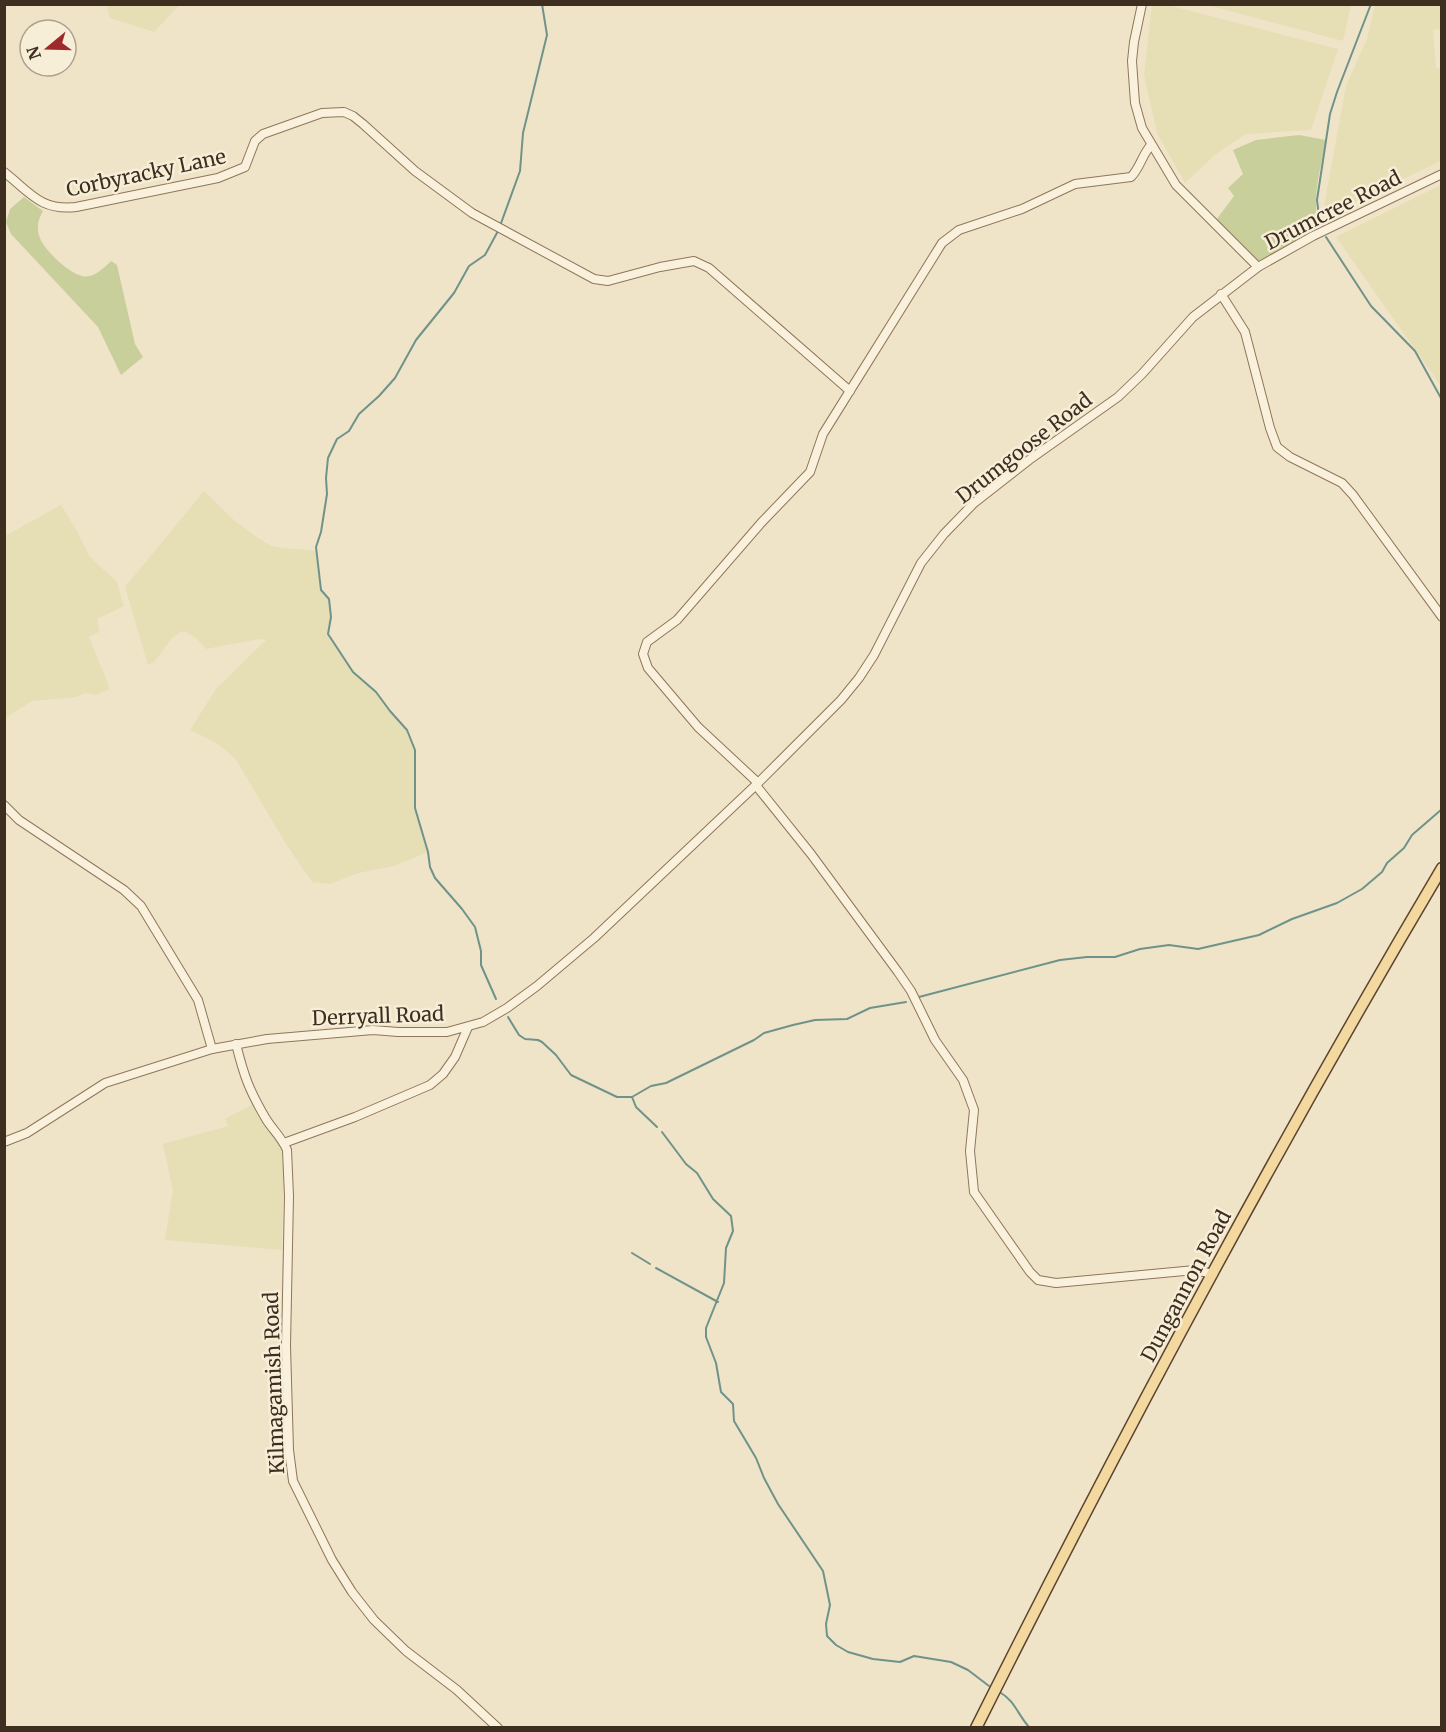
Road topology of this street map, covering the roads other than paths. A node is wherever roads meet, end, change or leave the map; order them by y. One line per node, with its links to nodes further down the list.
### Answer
1 (1142, 4): 2 (street, Drumcree Road)
2 (1151, 145): 5 (street, Drumcree Road); 7 (street)
3 (4, 172): 7 (street, Corbyracky Lane)
4 (1442, 174): 5 (street, Drumcree Road)
5 (1258, 267): 6 (street, Drumgoose Road)
6 (1221, 294): 8 (street); 9 (street, Drumgoose Road)
7 (850, 391): 9 (street)
8 (1442, 617)
9 (757, 784): 12 (street, Derryall Road); 17 (street)
10 (4, 805): 14 (street)
11 (1442, 868): 17 (main road, Dungannon Road)
12 (468, 1027): 13 (street, Derryall Road); 16 (street)
13 (236, 1044): 14 (street, Derryall Road); 16 (street, Kilmagamish Road)
14 (212, 1049): 15 (street, Derryall Road)
15 (4, 1142)
16 (284, 1143): 18 (street, Kilmagamish Road)
17 (1213, 1274): 19 (main road, Dungannon Road)
18 (498, 1728)
19 (976, 1728)

